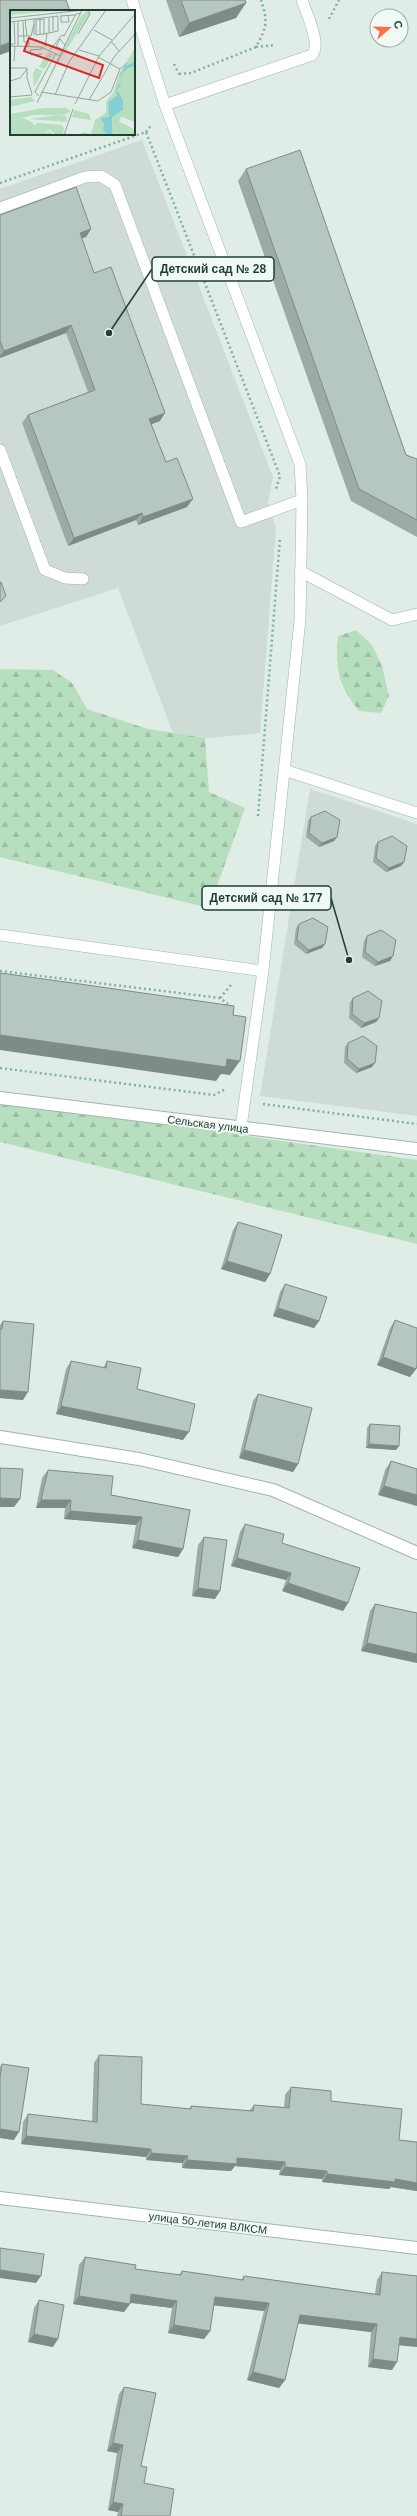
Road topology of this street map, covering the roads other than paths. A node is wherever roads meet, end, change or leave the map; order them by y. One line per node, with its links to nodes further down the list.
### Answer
1 (132, 0): 3 (lane)
2 (302, 0): 3 (lane)
3 (165, 105): 6 (lane)
4 (0, 208): 6 (lane)
5 (0, 450): 8 (lane)
6 (302, 500): 7 (lane)
7 (300, 571): 9 (lane); 10 (lane)
8 (83, 579)
9 (417, 614)
10 (284, 770): 11 (lane); 13 (lane)
11 (417, 813)
12 (0, 935): 13 (lane)
13 (263, 971): 15 (lane)
14 (0, 1098): 15 (street, Сельская улица)
15 (241, 1128): 16 (street, Сельская улица)
16 (417, 1149)
17 (0, 1437): 18 (street)
18 (417, 1553)
19 (0, 2198): 20 (street, улица 50-летия ВЛКСМ)
20 (417, 2248)

